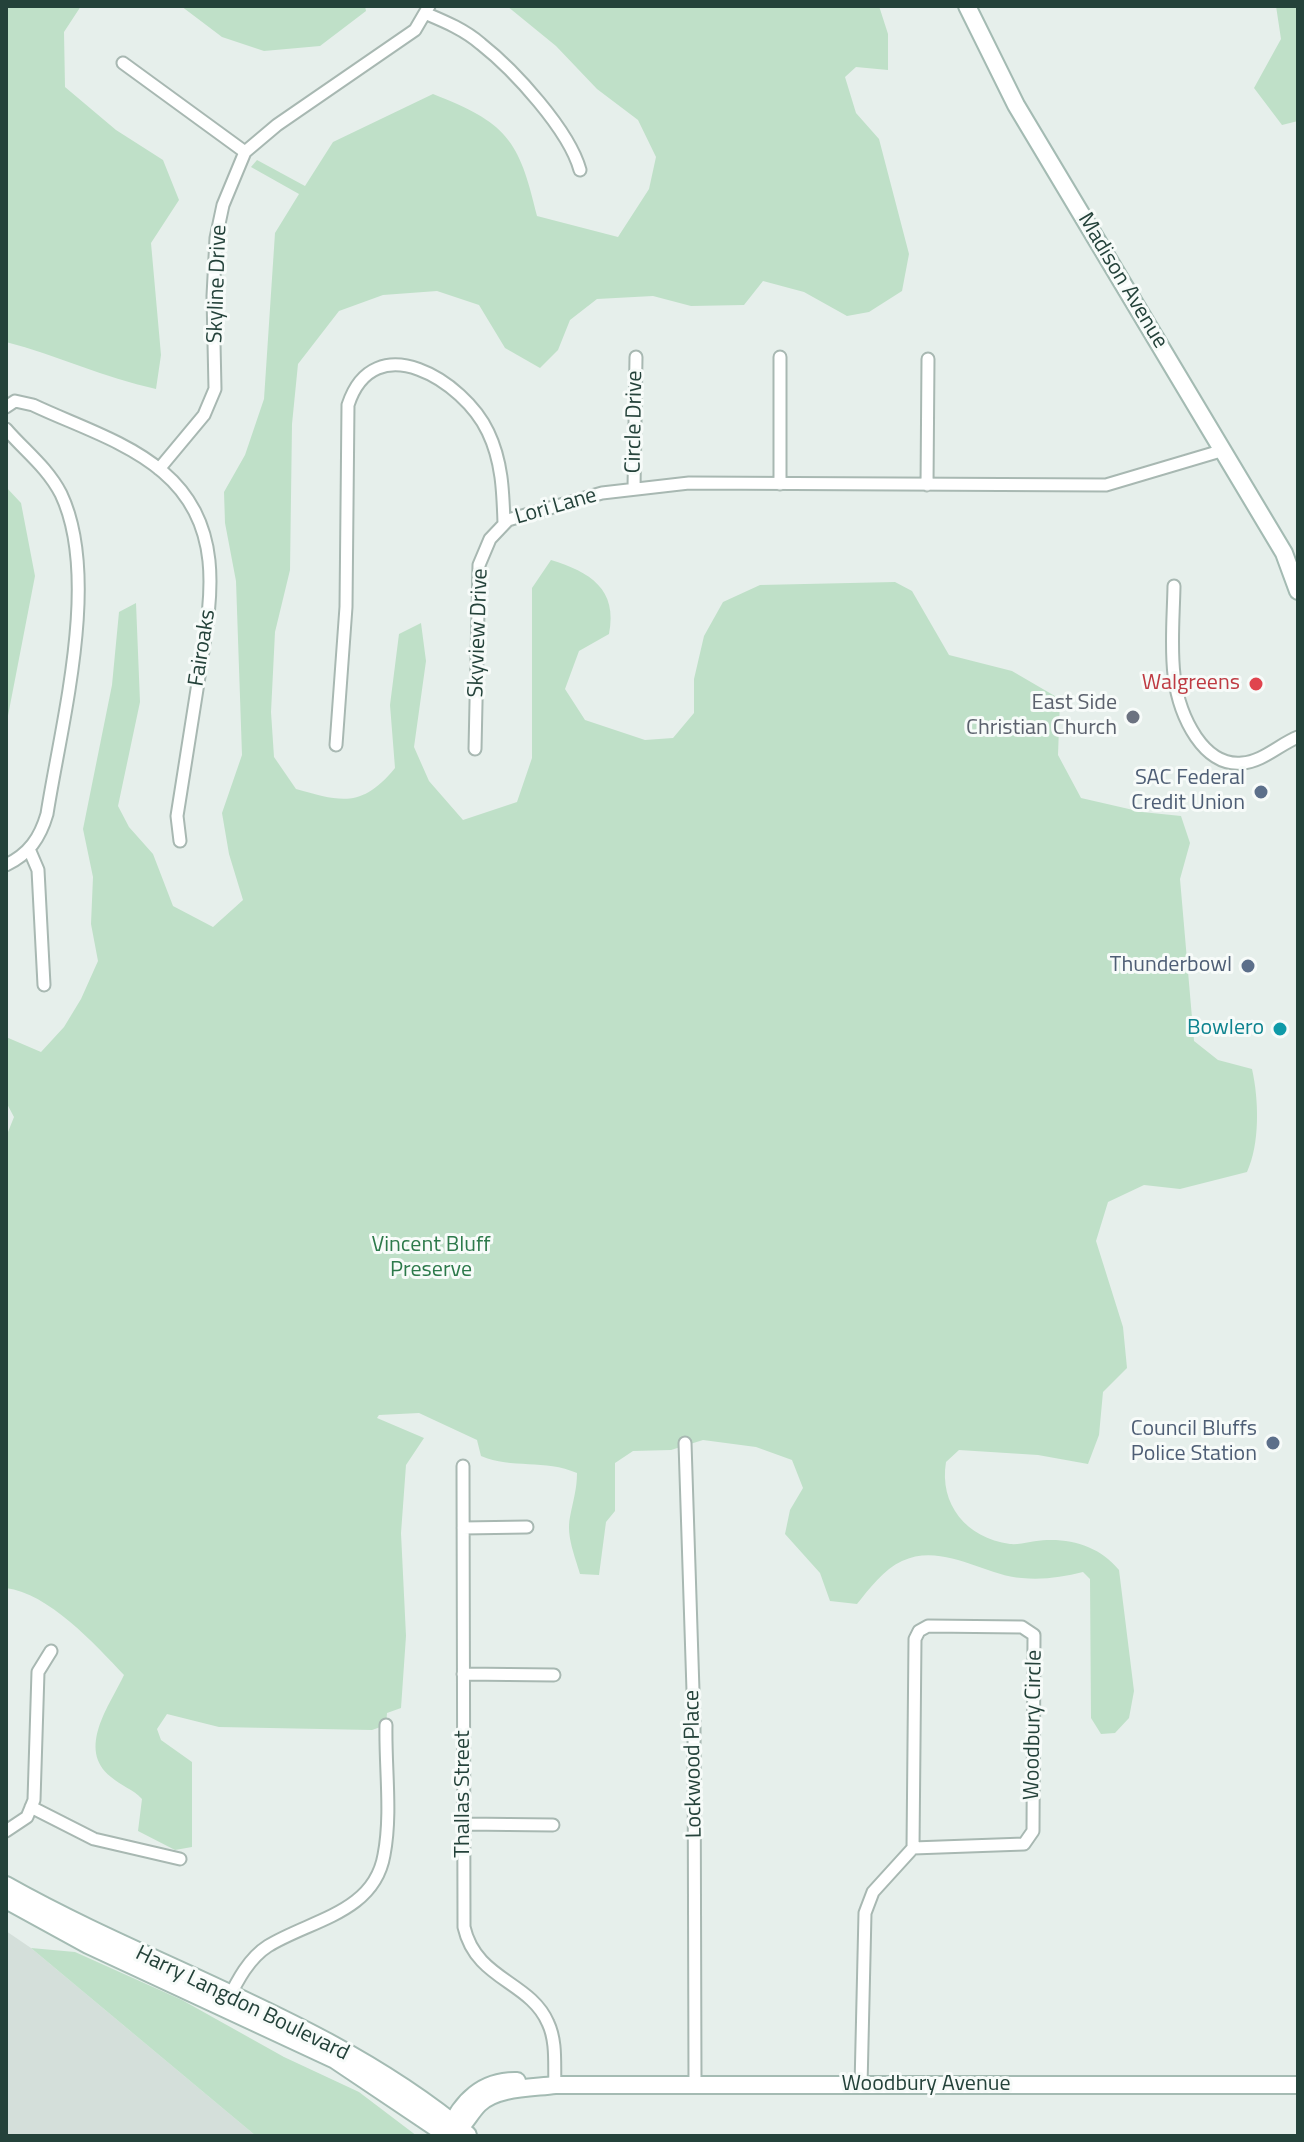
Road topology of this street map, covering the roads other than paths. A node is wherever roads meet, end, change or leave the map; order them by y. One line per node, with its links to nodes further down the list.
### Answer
1 (967, 6): 11 (main road, Madison Avenue)
2 (428, 10): 4 (street); 5 (street)
3 (123, 63): 4 (street)
4 (245, 152): 12 (street, Skyline Drive)
5 (580, 170)
6 (636, 357): 15 (street, Circle Drive)
7 (780, 357): 13 (street)
8 (928, 359): 14 (street)
9 (6, 407): 12 (street)
10 (6, 429): 25 (street)
11 (1224, 450): 14 (street, Lori Lane); 17 (main road, Madison Avenue)
12 (159, 469): 24 (street, Fairoaks)
13 (780, 484): 14 (street, Lori Lane); 15 (street, Lori Lane)
14 (927, 485)
15 (634, 488): 16 (street, Lori Lane)
16 (504, 523): 22 (street, Lori Lane); 23 (street, Skyview Drive)
17 (1284, 553): 18 (main road, Madison Avenue); 20 (main road, Madison Avenue)
18 (1298, 565)
19 (1174, 586): 21 (street)
20 (1298, 591)
21 (1298, 737)
22 (336, 745)
23 (475, 749)
24 (180, 841)
25 (29, 849): 26 (street); 27 (street)
26 (6, 865)
27 (44, 985)
28 (685, 1443): 47 (street, Lockwood Place)
29 (463, 1466): 31 (street, Thallas Street)
30 (527, 1527): 31 (street)
31 (463, 1528): 33 (street, Thallas Street)
32 (51, 1651): 36 (street)
33 (463, 1674): 34 (street); 37 (street, Thallas Street)
34 (554, 1675)
35 (386, 1725): 44 (street)
36 (31, 1807): 39 (street); 41 (street)
37 (464, 1824): 38 (street); 45 (street, Thallas Street)
38 (553, 1825)
39 (6, 1831)
40 (913, 1848): 40 (street, Woodbury Circle); 48 (street)
41 (180, 1859)
42 (6, 1885): 44 (main road, Harry Langdon Boulevard)
43 (6, 1900): 44 (main road, Harry Langdon Boulevard)
44 (227, 2002): 50 (main road, Harry Langdon Boulevard); 51 (main road, Harry Langdon Boulevard)
45 (555, 2085): 47 (main road, Woodbury Avenue); 49 (main road, Woodbury Avenue)
46 (1298, 2085): 48 (main road, Woodbury Avenue)
47 (695, 2086): 48 (main road, Woodbury Avenue)
48 (861, 2086)
49 (472, 2104): 50 (main road); 51 (main road, Woodbury Avenue); 52 (main road)
50 (431, 2106): 51 (main road, Harry Langdon Boulevard)
51 (455, 2132)
52 (476, 2136)

